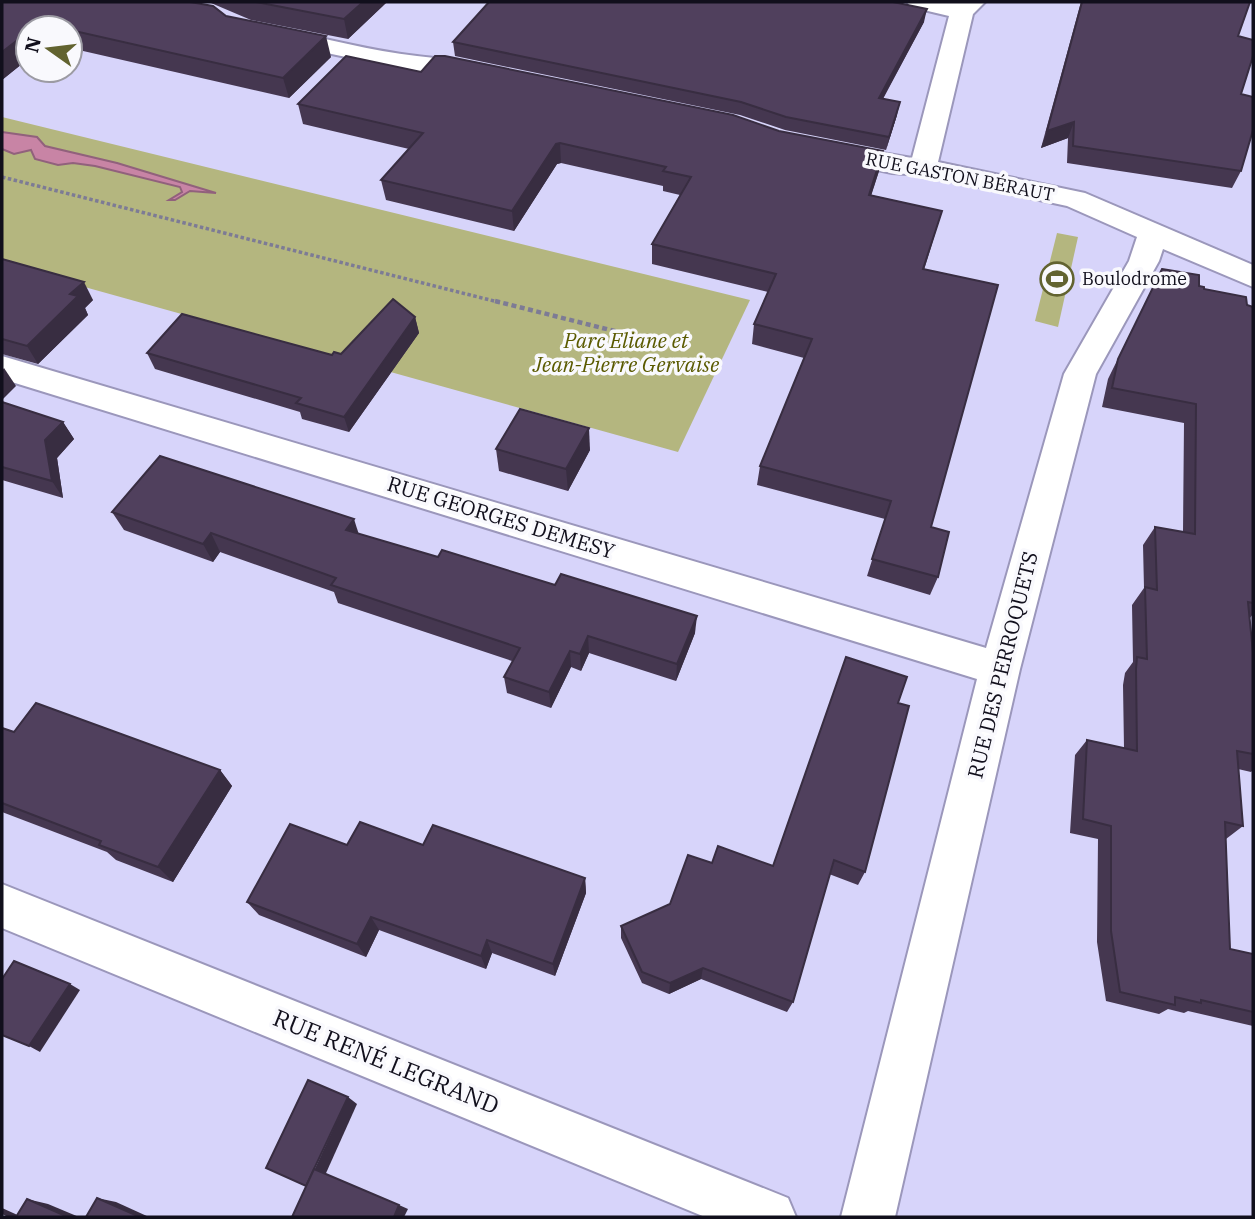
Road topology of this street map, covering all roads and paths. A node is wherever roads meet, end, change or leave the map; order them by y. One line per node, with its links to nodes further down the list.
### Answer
1 (919, 2): 2 (street)
2 (968, 7): 6 (street)
3 (256, 31): 4 (street)
4 (501, 76)
5 (802, 146): 6 (street, RUE GASTON BÉRAUT)
6 (923, 167): 8 (street, RUE GASTON BÉRAUT)
7 (2, 177): 10 (path)
8 (1153, 234): 9 (street); 12 (street, RUE DES PERROQUETS)
9 (1253, 278)
10 (658, 342)
11 (2, 367): 12 (street, RUE GEORGES DEMESY)
12 (1000, 669): 15 (street, RUE DES PERROQUETS)
13 (2, 906): 14 (street, RUE RENÉ LEGRAND)
14 (769, 1217)
15 (869, 1217)

